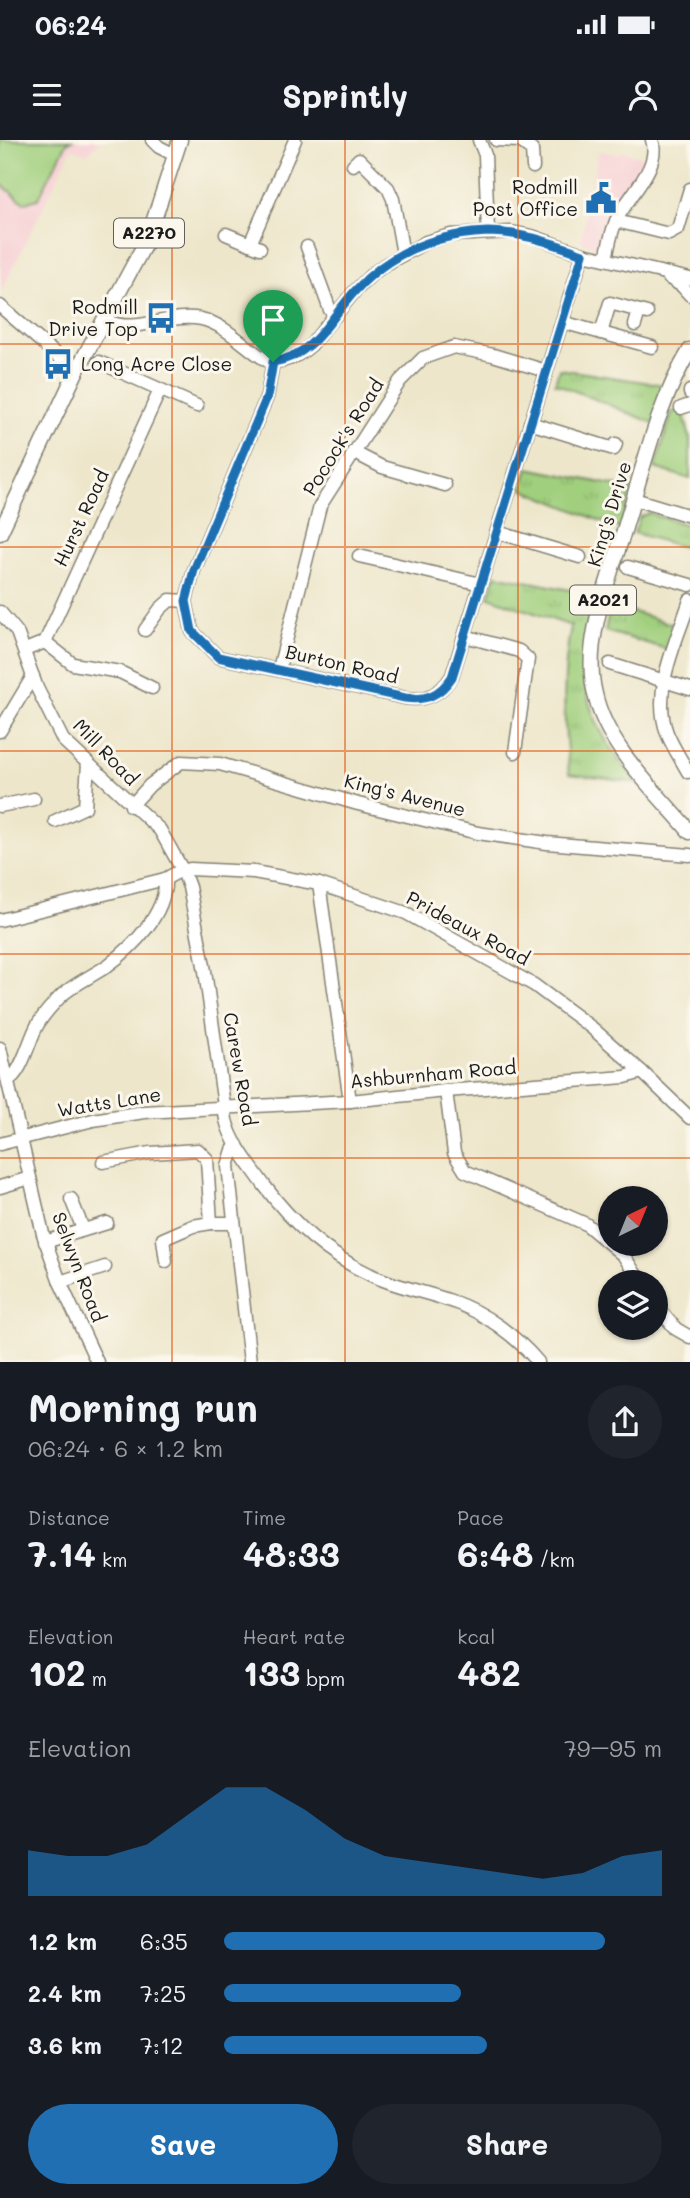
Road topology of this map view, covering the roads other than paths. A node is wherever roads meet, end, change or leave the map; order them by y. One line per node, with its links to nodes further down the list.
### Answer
1 (152, 140): 6 (street)
2 (180, 140): 6 (main road, A2270)
3 (295, 140): 12 (street)
4 (652, 140): 10 (street)
5 (487, 141): 8 (street); 11 (street)
6 (175, 155): 22 (main road, A2270)
7 (353, 165): 14 (street)
8 (533, 167)
9 (690, 189): 10 (street)
10 (616, 220): 16 (street)
11 (488, 232): 14 (street); 15 (street)
12 (226, 234)
13 (307, 247): 21 (street)
14 (402, 254): 21 (street)
15 (583, 254): 16 (street); 23 (street, Burton Road)
16 (606, 259): 17 (street)
17 (660, 272): 18 (street); 19 (street)
18 (690, 279)
19 (690, 295)
20 (0, 306): 31 (street)
21 (335, 316): 29 (street)
22 (104, 320): 29 (street); 31 (main road, A2270)
23 (562, 322): 25 (street); 30 (street, Burton Road)
24 (635, 325): 25 (street)
25 (601, 332): 26 (street)
26 (652, 347)
27 (690, 350): 38 (main road, King's Drive / A2021)
28 (99, 362): 32 (street)
29 (273, 362): 48 (street)
30 (546, 371): 34 (street, Burton Road); 36 (street, Pocock's Road)
31 (76, 372): 41 (main road, A2270)
32 (160, 390): 33 (street); 52 (street, Hurst Road)
33 (197, 406)
34 (530, 423): 35 (street); 40 (street, Burton Road)
35 (616, 444)
36 (353, 452): 37 (street); 55 (street, Pocock's Road)
37 (444, 485)
38 (634, 499): 39 (street); 68 (main road, King's Drive / A2021)
39 (690, 516)
40 (497, 532): 43 (street); 45 (street, Burton Road)
41 (0, 533)
42 (359, 556): 45 (street)
43 (580, 557)
44 (628, 567): 46 (street)
45 (481, 584): 51 (street, Burton Road)
46 (690, 585)
47 (690, 600): 57 (street)
48 (186, 601): 50 (street); 55 (street, Burton Road)
49 (0, 612): 53 (street, Mill Road)
50 (145, 630)
51 (465, 636): 55 (street, Burton Road); 61 (street)
52 (45, 642): 53 (street); 58 (street)
53 (25, 650): 56 (street, Mill Road)
54 (610, 664): 57 (street)
55 (279, 668)
56 (33, 676): 60 (street); 62 (street, Mill Road)
57 (664, 681): 59 (street); 63 (street)
58 (152, 688)
59 (690, 689)
60 (0, 730)
61 (515, 752)
62 (88, 764): 66 (street, Mill Road); 67 (street)
63 (688, 772)
64 (34, 799): 65 (street)
65 (0, 806)
66 (131, 806): 69 (street, King's Avenue); 70 (street, Mill Road)
67 (55, 821)
68 (690, 832)
69 (690, 855)
70 (183, 870): 71 (street); 72 (street, Prideaux Road); 79 (street, Carew Road)
71 (165, 879): 73 (street); 76 (street)
72 (318, 884): 75 (street, Prideaux Road); 78 (street)
73 (0, 920)
74 (0, 1048): 76 (street)
75 (642, 1072): 77 (street, Ashburnham Road); 80 (street, Prideaux Road)
76 (4, 1074): 81 (street, Selwyn Road)
77 (446, 1091): 78 (street, Ashburnham Road); 95 (street)
78 (350, 1101): 79 (street, Ashburnham Road)
79 (225, 1109): 81 (street, Watts Lane); 83 (street, Carew Road)
80 (690, 1118)
81 (21, 1141): 82 (street, Watts Lane); 85 (street, Selwyn Road)
82 (0, 1144)
83 (237, 1145): 90 (street); 101 (street, Carew Road)
84 (103, 1163): 89 (street)
85 (30, 1178): 86 (street); 92 (street, Selwyn Road)
86 (0, 1187)
87 (71, 1199): 91 (street)
88 (107, 1223): 91 (street)
89 (211, 1223): 90 (street); 93 (street)
90 (234, 1223): 100 (street)
91 (83, 1229): 92 (street)
92 (46, 1242): 96 (street, Selwyn Road)
93 (166, 1261)
94 (105, 1267): 96 (street)
95 (633, 1270)
96 (60, 1282): 99 (street, Selwyn Road)
97 (668, 1320): 98 (street)
98 (690, 1337)
99 (97, 1362)
100 (250, 1362)
101 (538, 1362)

